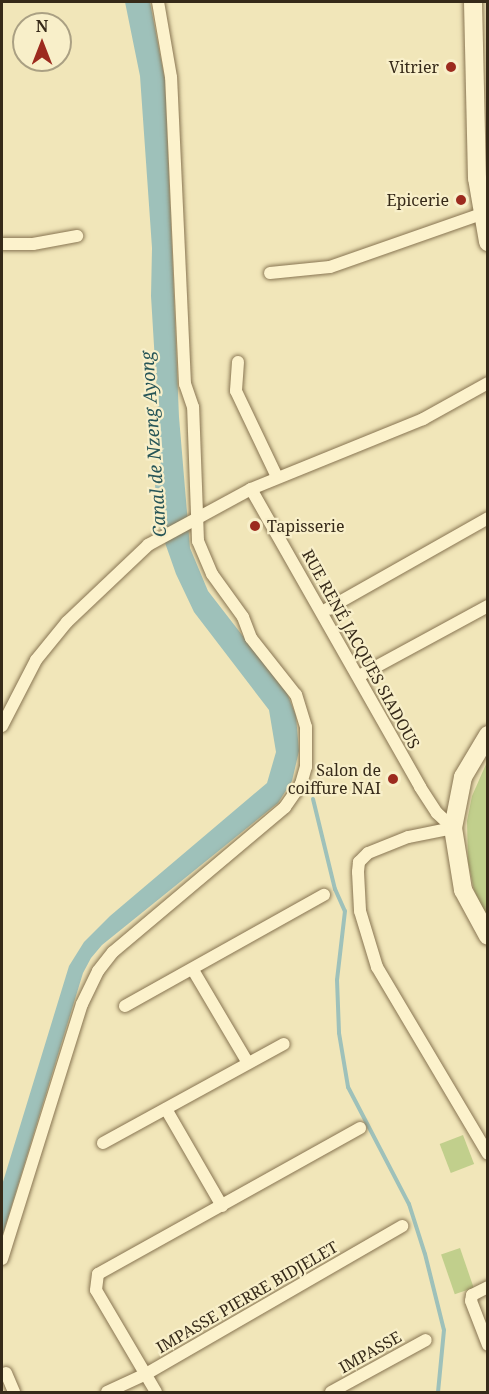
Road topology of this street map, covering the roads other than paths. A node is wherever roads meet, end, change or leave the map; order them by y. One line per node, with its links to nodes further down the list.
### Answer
1 (158, 2): 13 (street)
2 (473, 2): 3 (main road)
3 (481, 214): 5 (main road); 7 (street)
4 (77, 236): 6 (street)
5 (488, 242)
6 (2, 244)
7 (270, 273)
8 (238, 362): 10 (street)
9 (488, 383): 10 (street)
10 (277, 477): 11 (street)
11 (251, 489): 13 (street); 15 (street, RUE RENÉ JACQUES SIADOUS)
12 (488, 518): 15 (street)
13 (192, 521): 17 (street); 32 (street)
14 (488, 606): 16 (street)
15 (322, 612): 16 (street, RUE RENÉ JACQUES SIADOUS)
16 (359, 676): 19 (street, RUE RENÉ JACQUES SIADOUS)
17 (2, 726)
18 (488, 735): 19 (main road)
19 (453, 828): 21 (main road); 29 (street)
20 (324, 895): 22 (street)
21 (488, 936)
22 (193, 970): 23 (street); 25 (street)
23 (125, 1006)
24 (284, 1044): 25 (street)
25 (248, 1063): 26 (street)
26 (166, 1109): 28 (street); 30 (street)
27 (360, 1128): 30 (street)
28 (103, 1143)
29 (488, 1154)
30 (222, 1206): 37 (street)
31 (402, 1226): 37 (street, IMPASSE PIERRE BIDJELET)
32 (2, 1258)
33 (488, 1287): 35 (street)
34 (426, 1340): 41 (street, IMPASSE)
35 (488, 1345)
36 (6, 1373): 38 (street)
37 (146, 1374): 39 (street, IMPASSE PIERRE BIDJELET); 40 (street)
38 (14, 1392)
39 (107, 1392)
40 (156, 1392)
41 (331, 1392)

